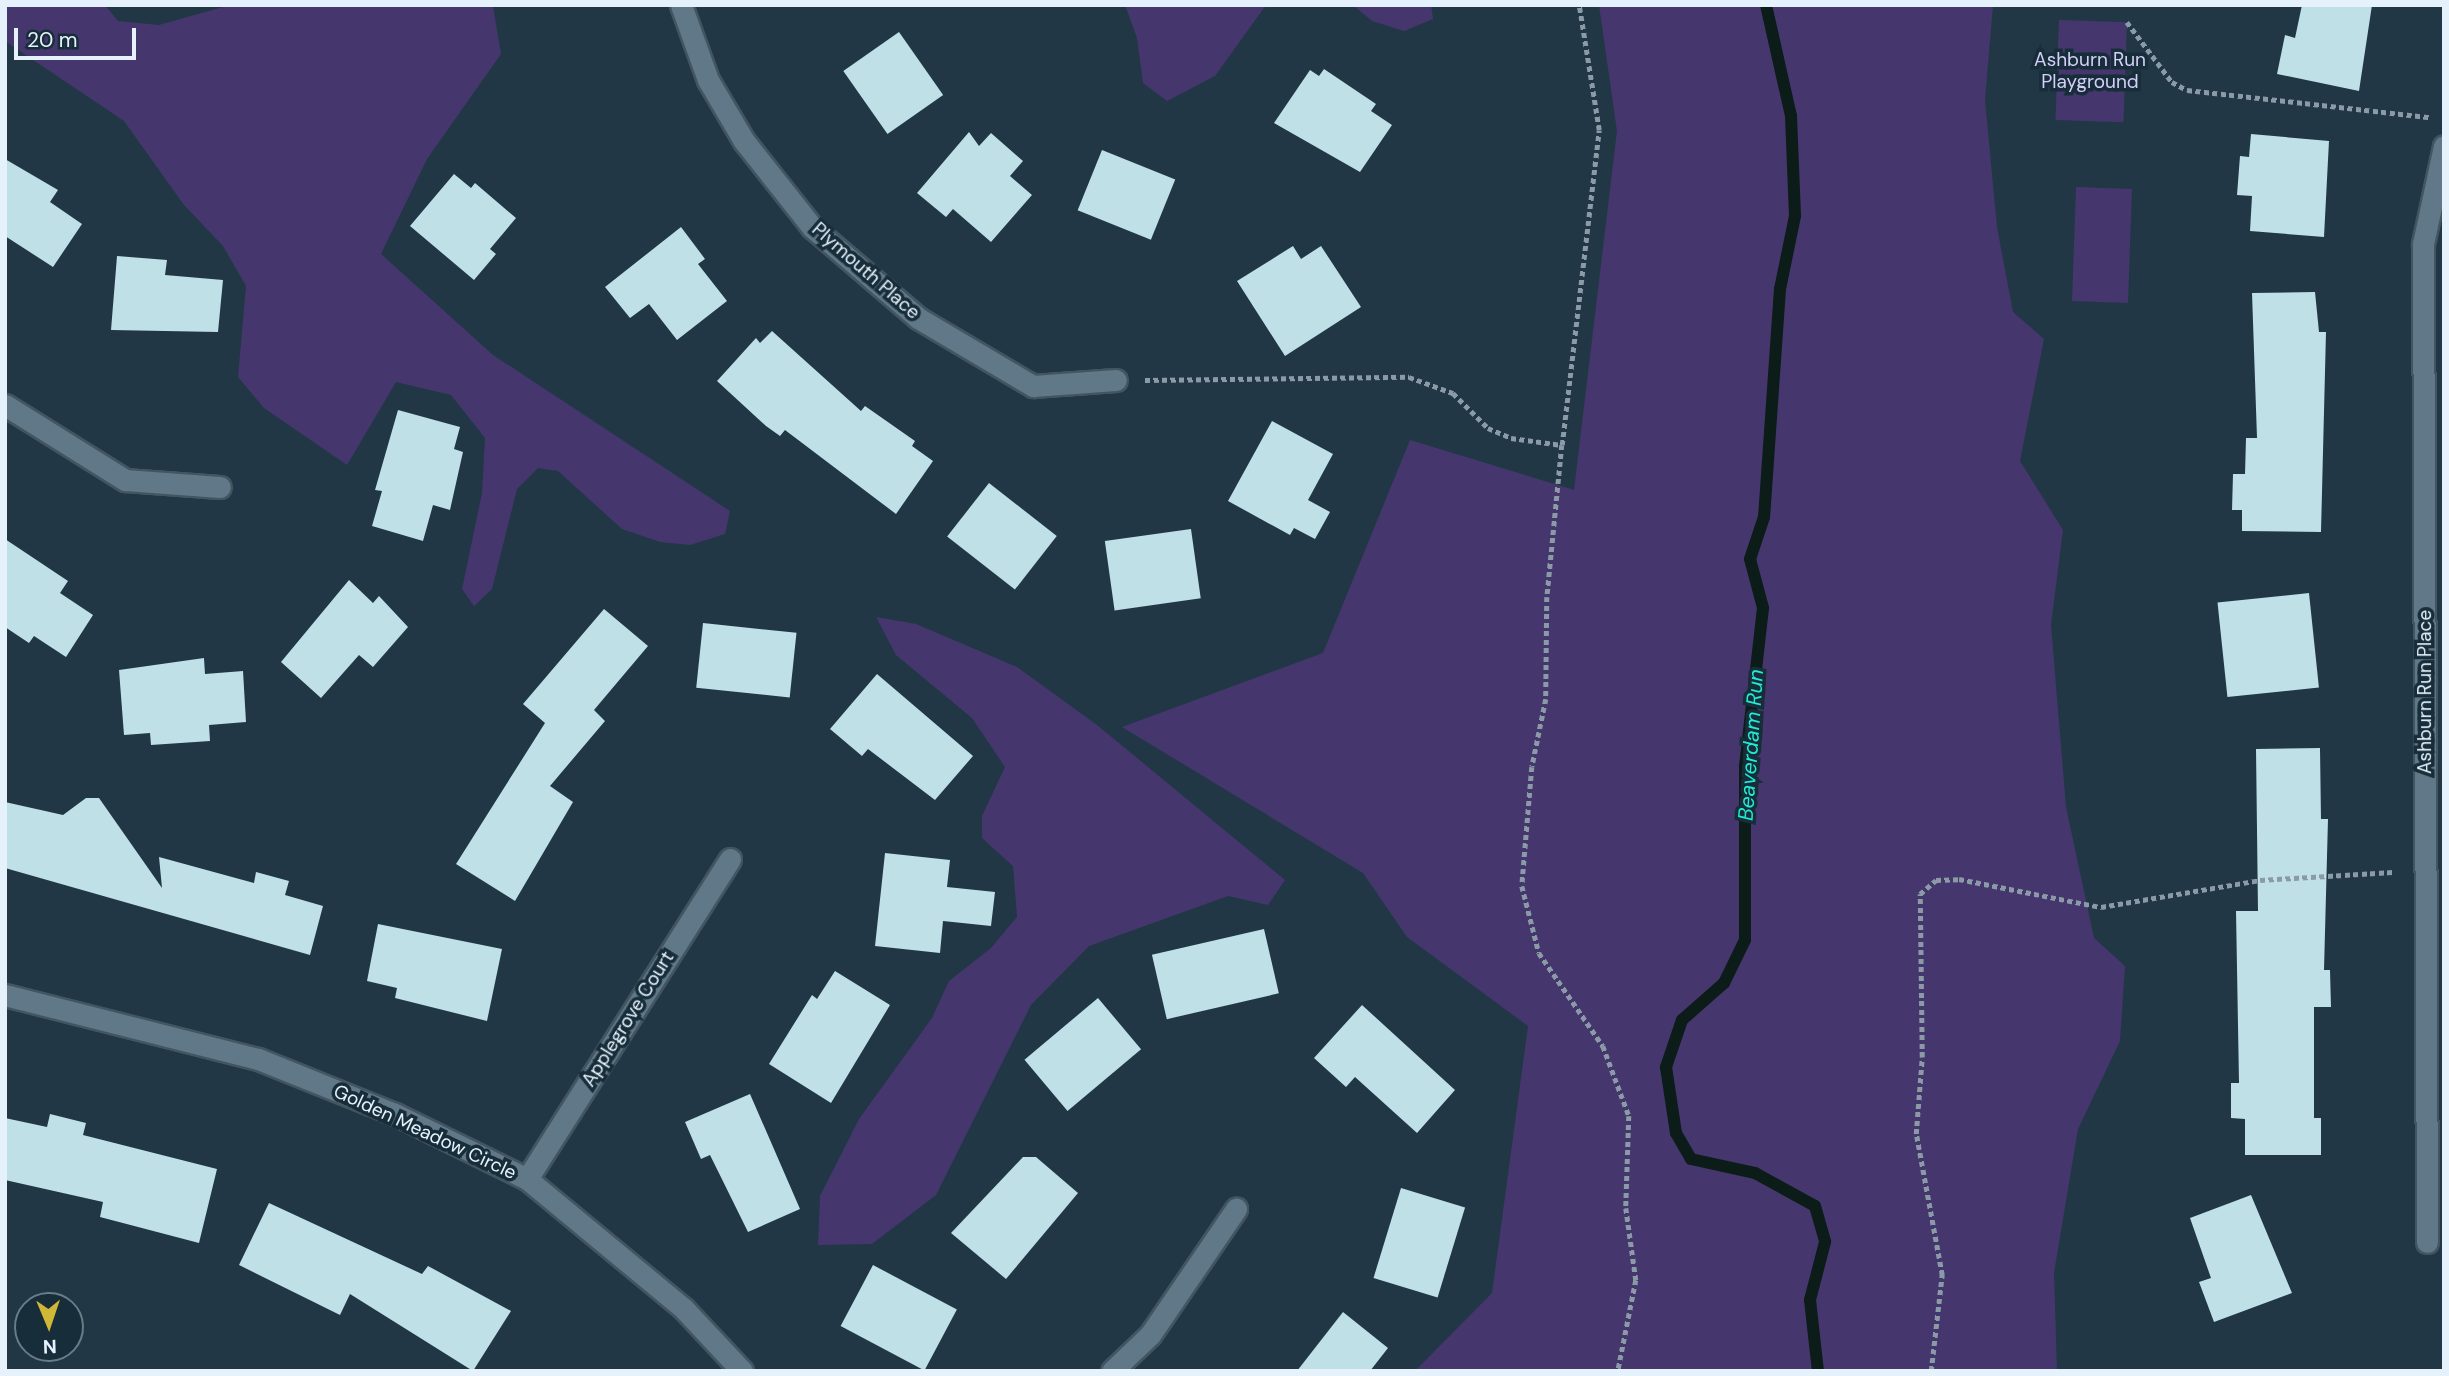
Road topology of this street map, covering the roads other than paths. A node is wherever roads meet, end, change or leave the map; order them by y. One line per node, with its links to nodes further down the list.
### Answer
1 (681, 5): 3 (street, Plymouth Place)
2 (2444, 146): 6 (street, Ashburn Run Place)
3 (1116, 380)
4 (5, 405): 5 (street)
5 (220, 488)
6 (2435, 831): 11 (street, Ashburn Run Place)
7 (730, 859): 9 (street, Applegrove Court)
8 (5, 995): 9 (street, Golden Meadow Circle)
9 (527, 1179): 12 (street, Golden Meadow Circle)
10 (1236, 1209): 13 (street)
11 (2427, 1242)
12 (742, 1371)
13 (1112, 1371)

